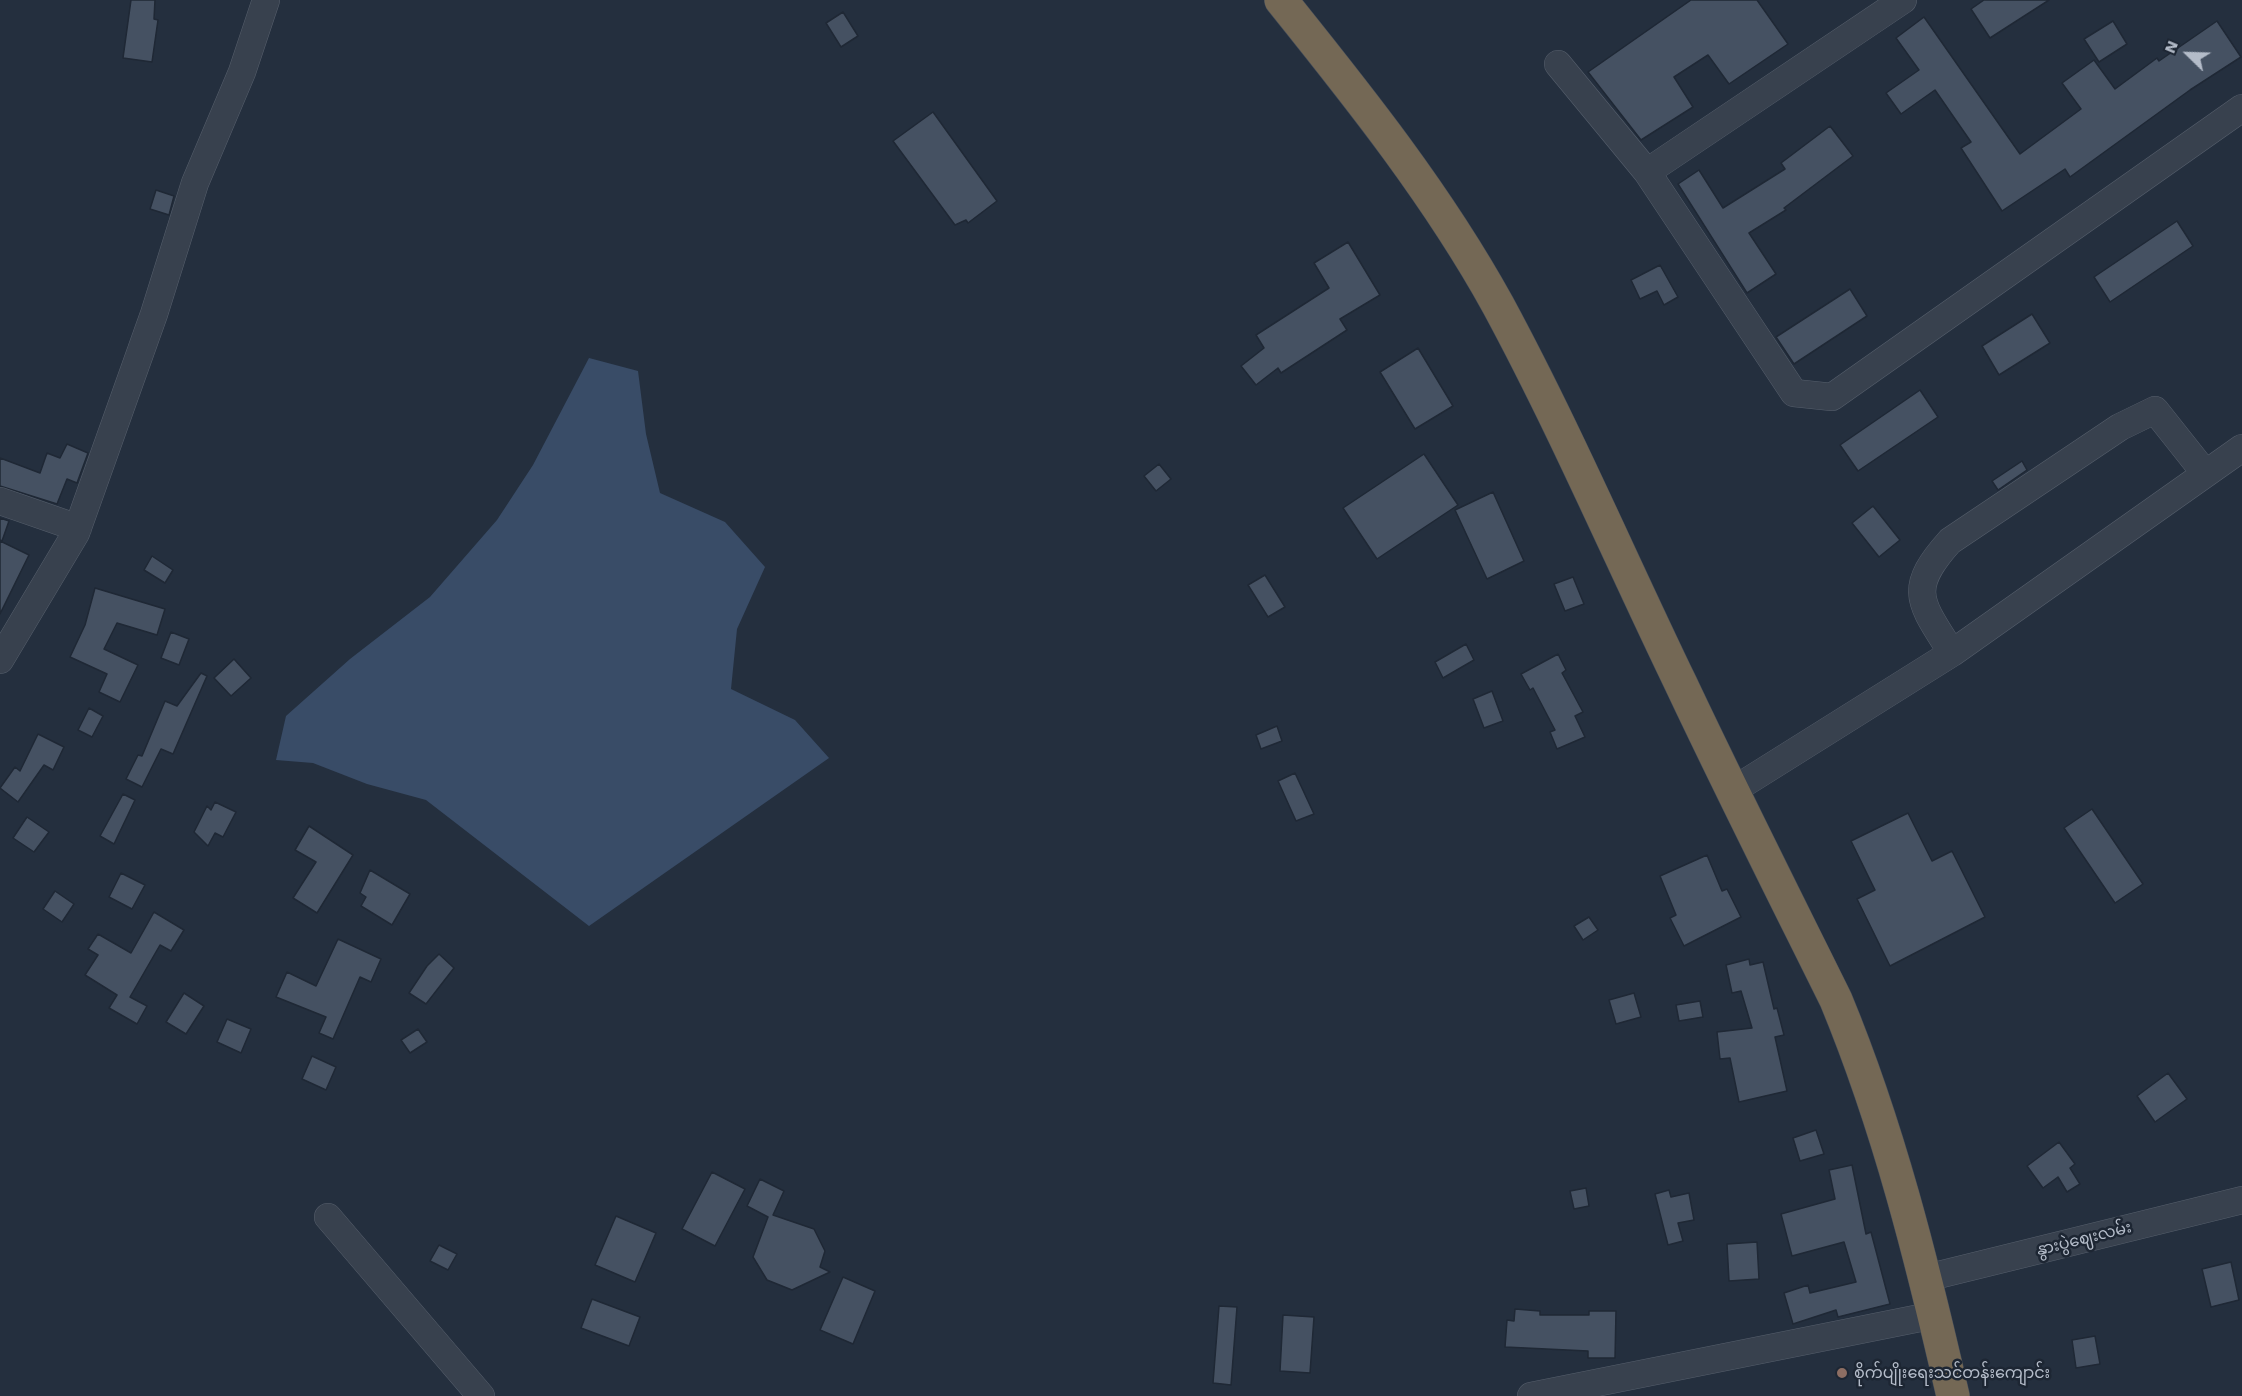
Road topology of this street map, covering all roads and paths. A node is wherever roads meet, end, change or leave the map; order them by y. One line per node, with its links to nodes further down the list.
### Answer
1 (266, 0): 10 (street)
2 (1281, 0): 13 (highway)
3 (1903, 0): 6 (street)
4 (1558, 64): 6 (street)
5 (2242, 108): 6 (street)
6 (1647, 172)
7 (2242, 448): 8 (street)
8 (2205, 473): 11 (street); 11 (street)
9 (0, 501): 10 (street)
10 (78, 528): 12 (street)
11 (1952, 653): 13 (street)
12 (0, 660)
13 (1732, 791): 16 (highway)
14 (2242, 1200): 16 (street, နွားပွဲဈေးလမ်း)
15 (328, 1217): 18 (street)
16 (1926, 1278): 17 (highway)
17 (1935, 1315): 19 (street); 20 (highway)
18 (481, 1396)
19 (1531, 1396)
20 (1953, 1396)

